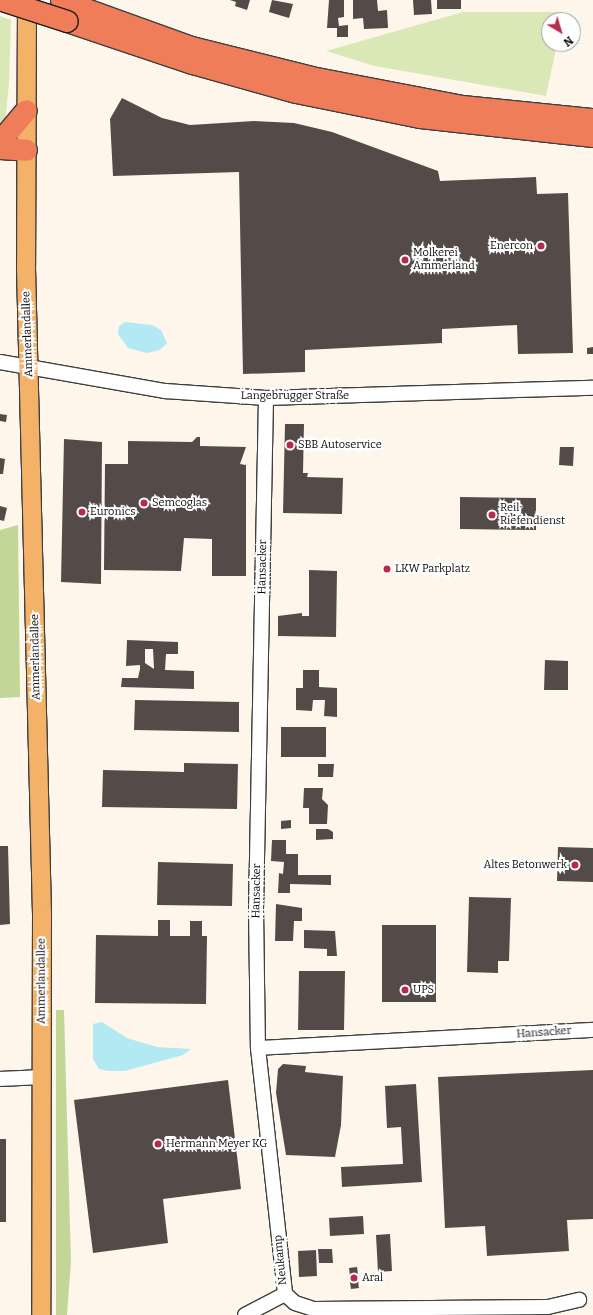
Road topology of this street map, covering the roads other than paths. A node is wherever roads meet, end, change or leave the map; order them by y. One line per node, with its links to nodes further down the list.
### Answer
1 (2, 0): 3 (highway, bridge)
2 (27, 0): 4 (main road, Ammerlandallee)
3 (65, 8): 5 (highway); 6 (highway)
4 (26, 110): 7 (highway); 9 (main road, Ammerlandallee)
5 (593, 119)
6 (593, 136)
7 (0, 141)
8 (0, 148): 9 (highway)
9 (26, 156): 10 (highway); 12 (main road, Ammerlandallee)
10 (0, 160)
11 (0, 362): 12 (street, Langebrügger Straße)
12 (29, 368): 14 (street, Langebrügger Straße); 17 (main road, Ammerlandallee)
13 (593, 388): 14 (street, Langebrügger Straße)
14 (266, 398): 16 (street, Hansacker)
15 (593, 1030): 16 (street, Hansacker)
16 (258, 1048): 19 (street, Neukamp)
17 (42, 1077): 18 (street); 21 (main road, Ammerlandallee)
18 (0, 1079)
19 (285, 1294): 20 (street, Neukamp); 22 (street)
20 (579, 1300)
21 (41, 1315)
22 (245, 1315)

